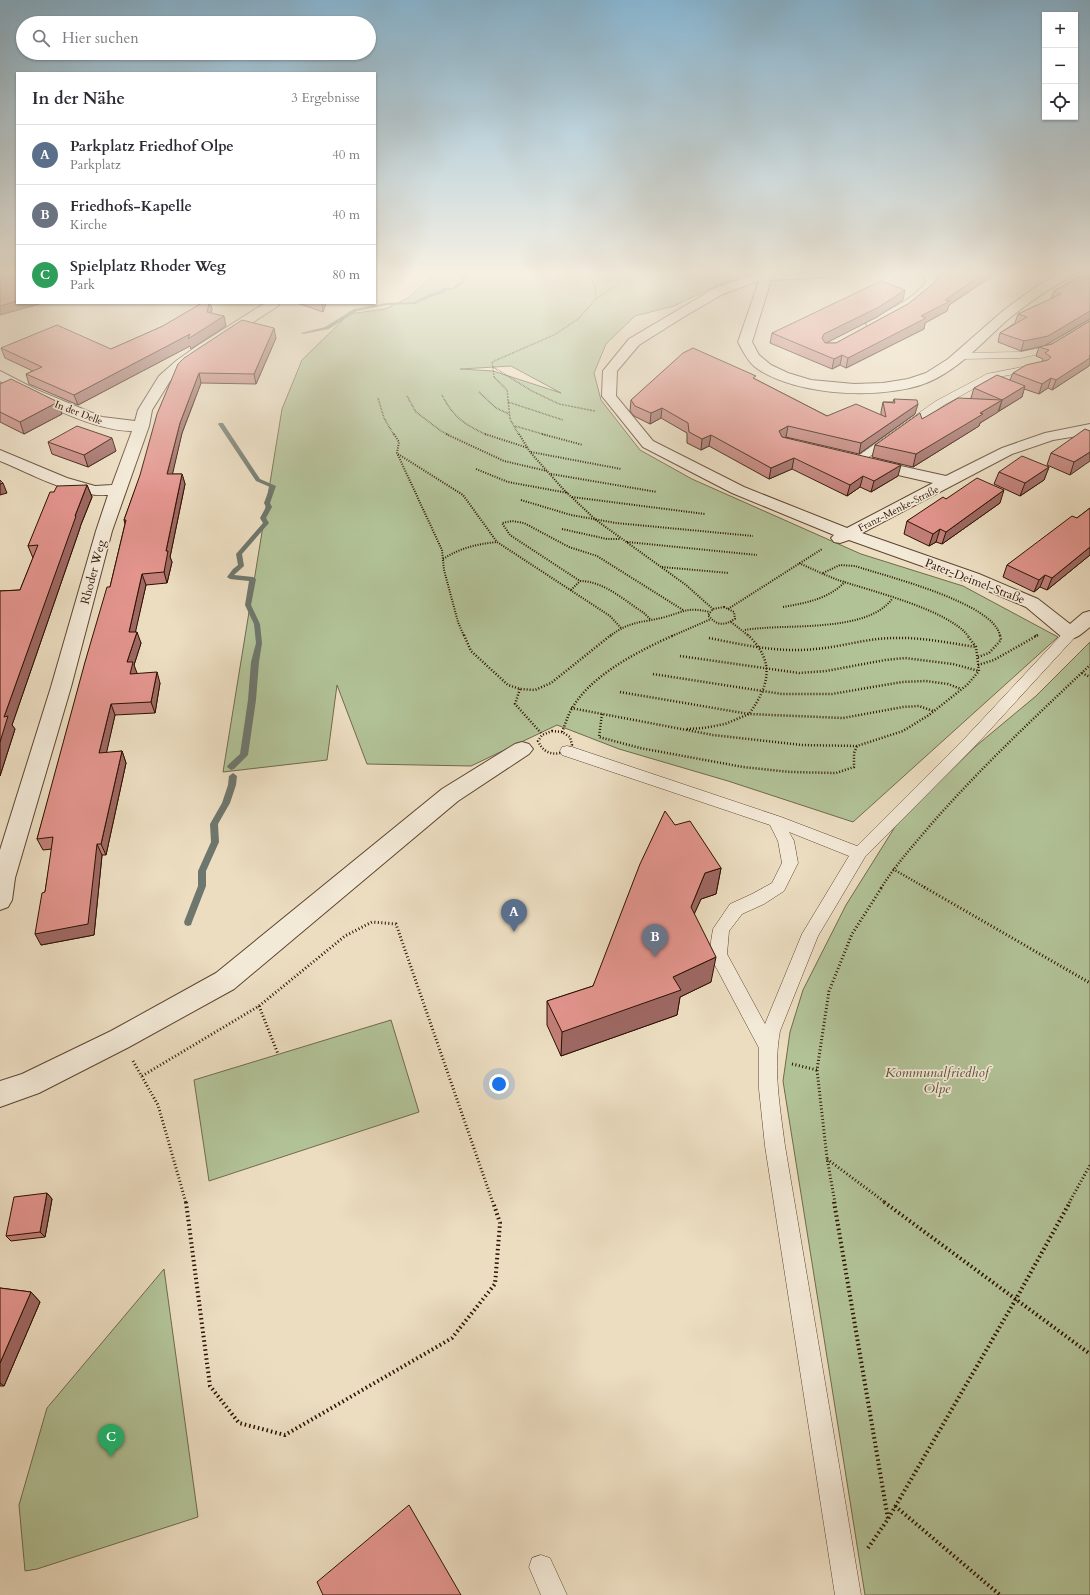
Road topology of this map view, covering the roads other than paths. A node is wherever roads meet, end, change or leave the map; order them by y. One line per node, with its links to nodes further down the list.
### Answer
1 (204, 347): 9 (street, Rhoder Weg)
2 (630, 347): 16 (street, Pater-Deimel-Straße)
3 (748, 347): 6 (street)
4 (970, 347): 6 (street)
5 (1051, 347): 6 (lane)
6 (961, 356)
7 (1041, 367): 13 (lane)
8 (0, 375): 9 (street, In der Delle)
9 (141, 426): 15 (street, Rhoder Weg)
10 (1090, 430): 14 (street, Franz-Menke-Straße)
11 (0, 455): 15 (street)
12 (840, 457): 13 (street, Franz-Menke-Straße)
13 (856, 461): 14 (street, Franz-Menke-Straße)
14 (950, 482): 16 (street, Franz-Menke-Straße)
15 (118, 490): 23 (street, Rhoder Weg)
16 (839, 539): 18 (street, Pater-Deimel-Straße)
17 (1090, 617): 18 (street)
18 (1066, 631): 22 (lane)
19 (522, 749): 25 (street)
20 (567, 751): 21 (lane)
21 (776, 820): 22 (lane); 24 (lane)
22 (859, 853): 24 (lane)
23 (0, 900)
24 (767, 1045): 27 (lane)
25 (0, 1094)
26 (541, 1567): 28 (lane)
27 (847, 1588)
28 (554, 1595)

